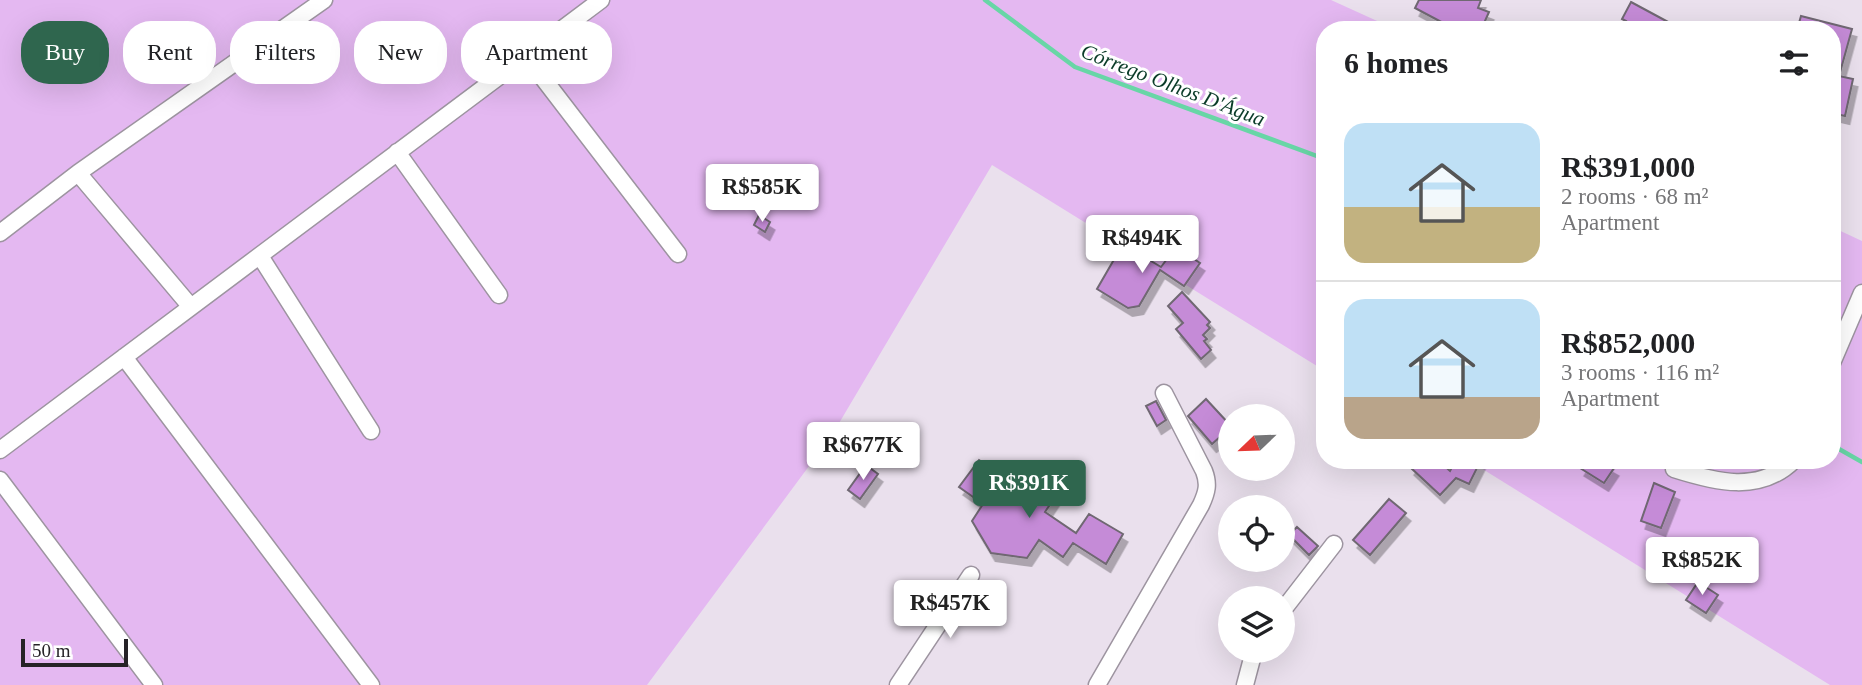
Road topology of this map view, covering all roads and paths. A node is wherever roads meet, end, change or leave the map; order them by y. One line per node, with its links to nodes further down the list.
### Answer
1 (324, 0): 7 (street)
2 (601, 0): 3 (street)
3 (573, 21)
4 (488, 84): 6 (street)
5 (547, 84): 9 (street)
6 (397, 152): 10 (street); 12 (street)
7 (78, 173): 8 (street); 13 (street)
8 (0, 233)
9 (678, 254)
10 (260, 256): 13 (street); 17 (street)
11 (1862, 293): 14 (street)
12 (499, 295)
13 (191, 307): 15 (street)
14 (1841, 342)
15 (124, 357): 18 (street); 27 (street)
16 (1164, 393): 29 (street)
17 (371, 431)
18 (0, 450)
19 (1674, 469): 20 (street)
20 (1783, 469)
21 (0, 480): 26 (street)
22 (1334, 544): 24 (street)
23 (971, 575): 28 (street)
24 (1295, 594)
25 (1251, 663): 30 (street)
26 (154, 685)
27 (371, 685)
28 (898, 685)
29 (1097, 685)
30 (1245, 685)

